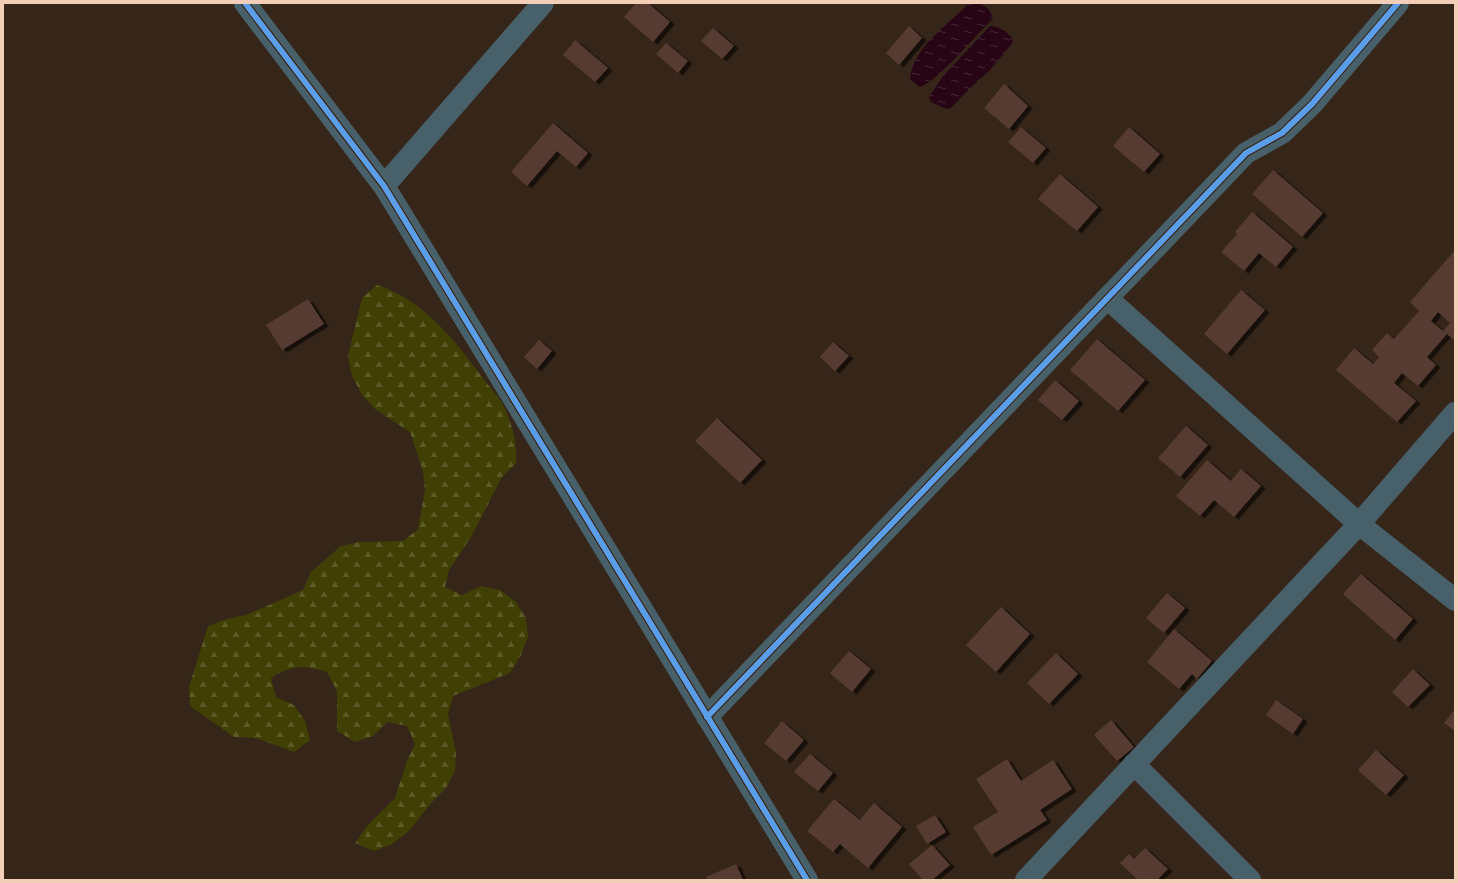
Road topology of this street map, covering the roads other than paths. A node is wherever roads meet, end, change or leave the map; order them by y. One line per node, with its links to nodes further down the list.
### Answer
1 (246, 3): 4 (street)
2 (543, 3): 4 (street)
3 (1398, 3): 5 (street)
4 (384, 186): 9 (street)
5 (1107, 298): 7 (street); 9 (street)
6 (1455, 412): 7 (street)
7 (1359, 524): 8 (street); 10 (street)
8 (1455, 600)
9 (707, 717): 11 (street)
10 (1134, 764): 12 (street); 13 (street)
11 (807, 880)
12 (1026, 880)
13 (1250, 880)

